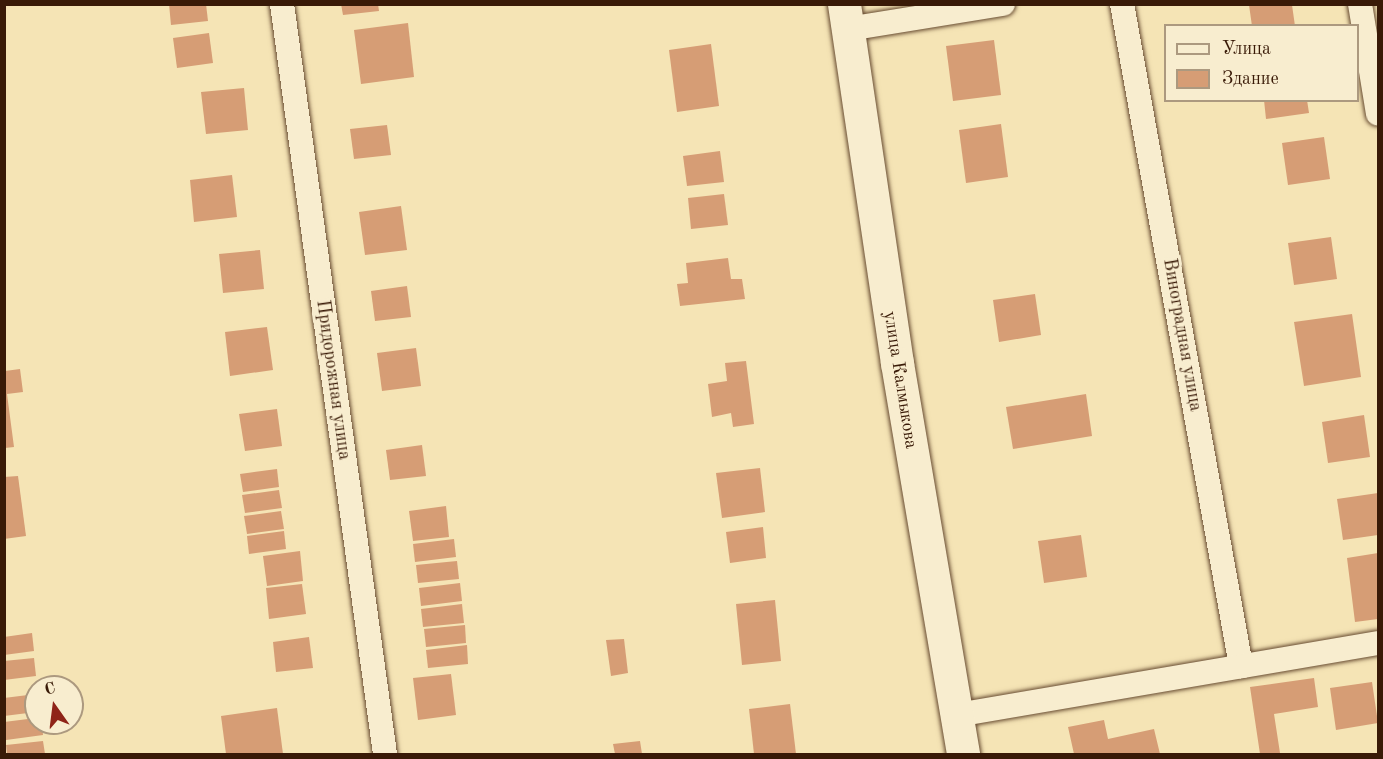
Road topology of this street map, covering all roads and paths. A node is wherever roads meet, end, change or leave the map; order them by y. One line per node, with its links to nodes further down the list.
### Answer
1 (282, 4): 10 (street, Придорожная улица)
2 (1003, 4): 5 (street)
3 (1122, 4): 8 (street, Виноградная улица)
4 (1360, 4): 6 (street)
5 (846, 16): 9 (main road, улица Калмыкова)
6 (1378, 114)
7 (1378, 643): 8 (street)
8 (1241, 666): 9 (street)
9 (957, 716): 11 (main road, улица Калмыкова)
10 (385, 754)
11 (963, 754)

